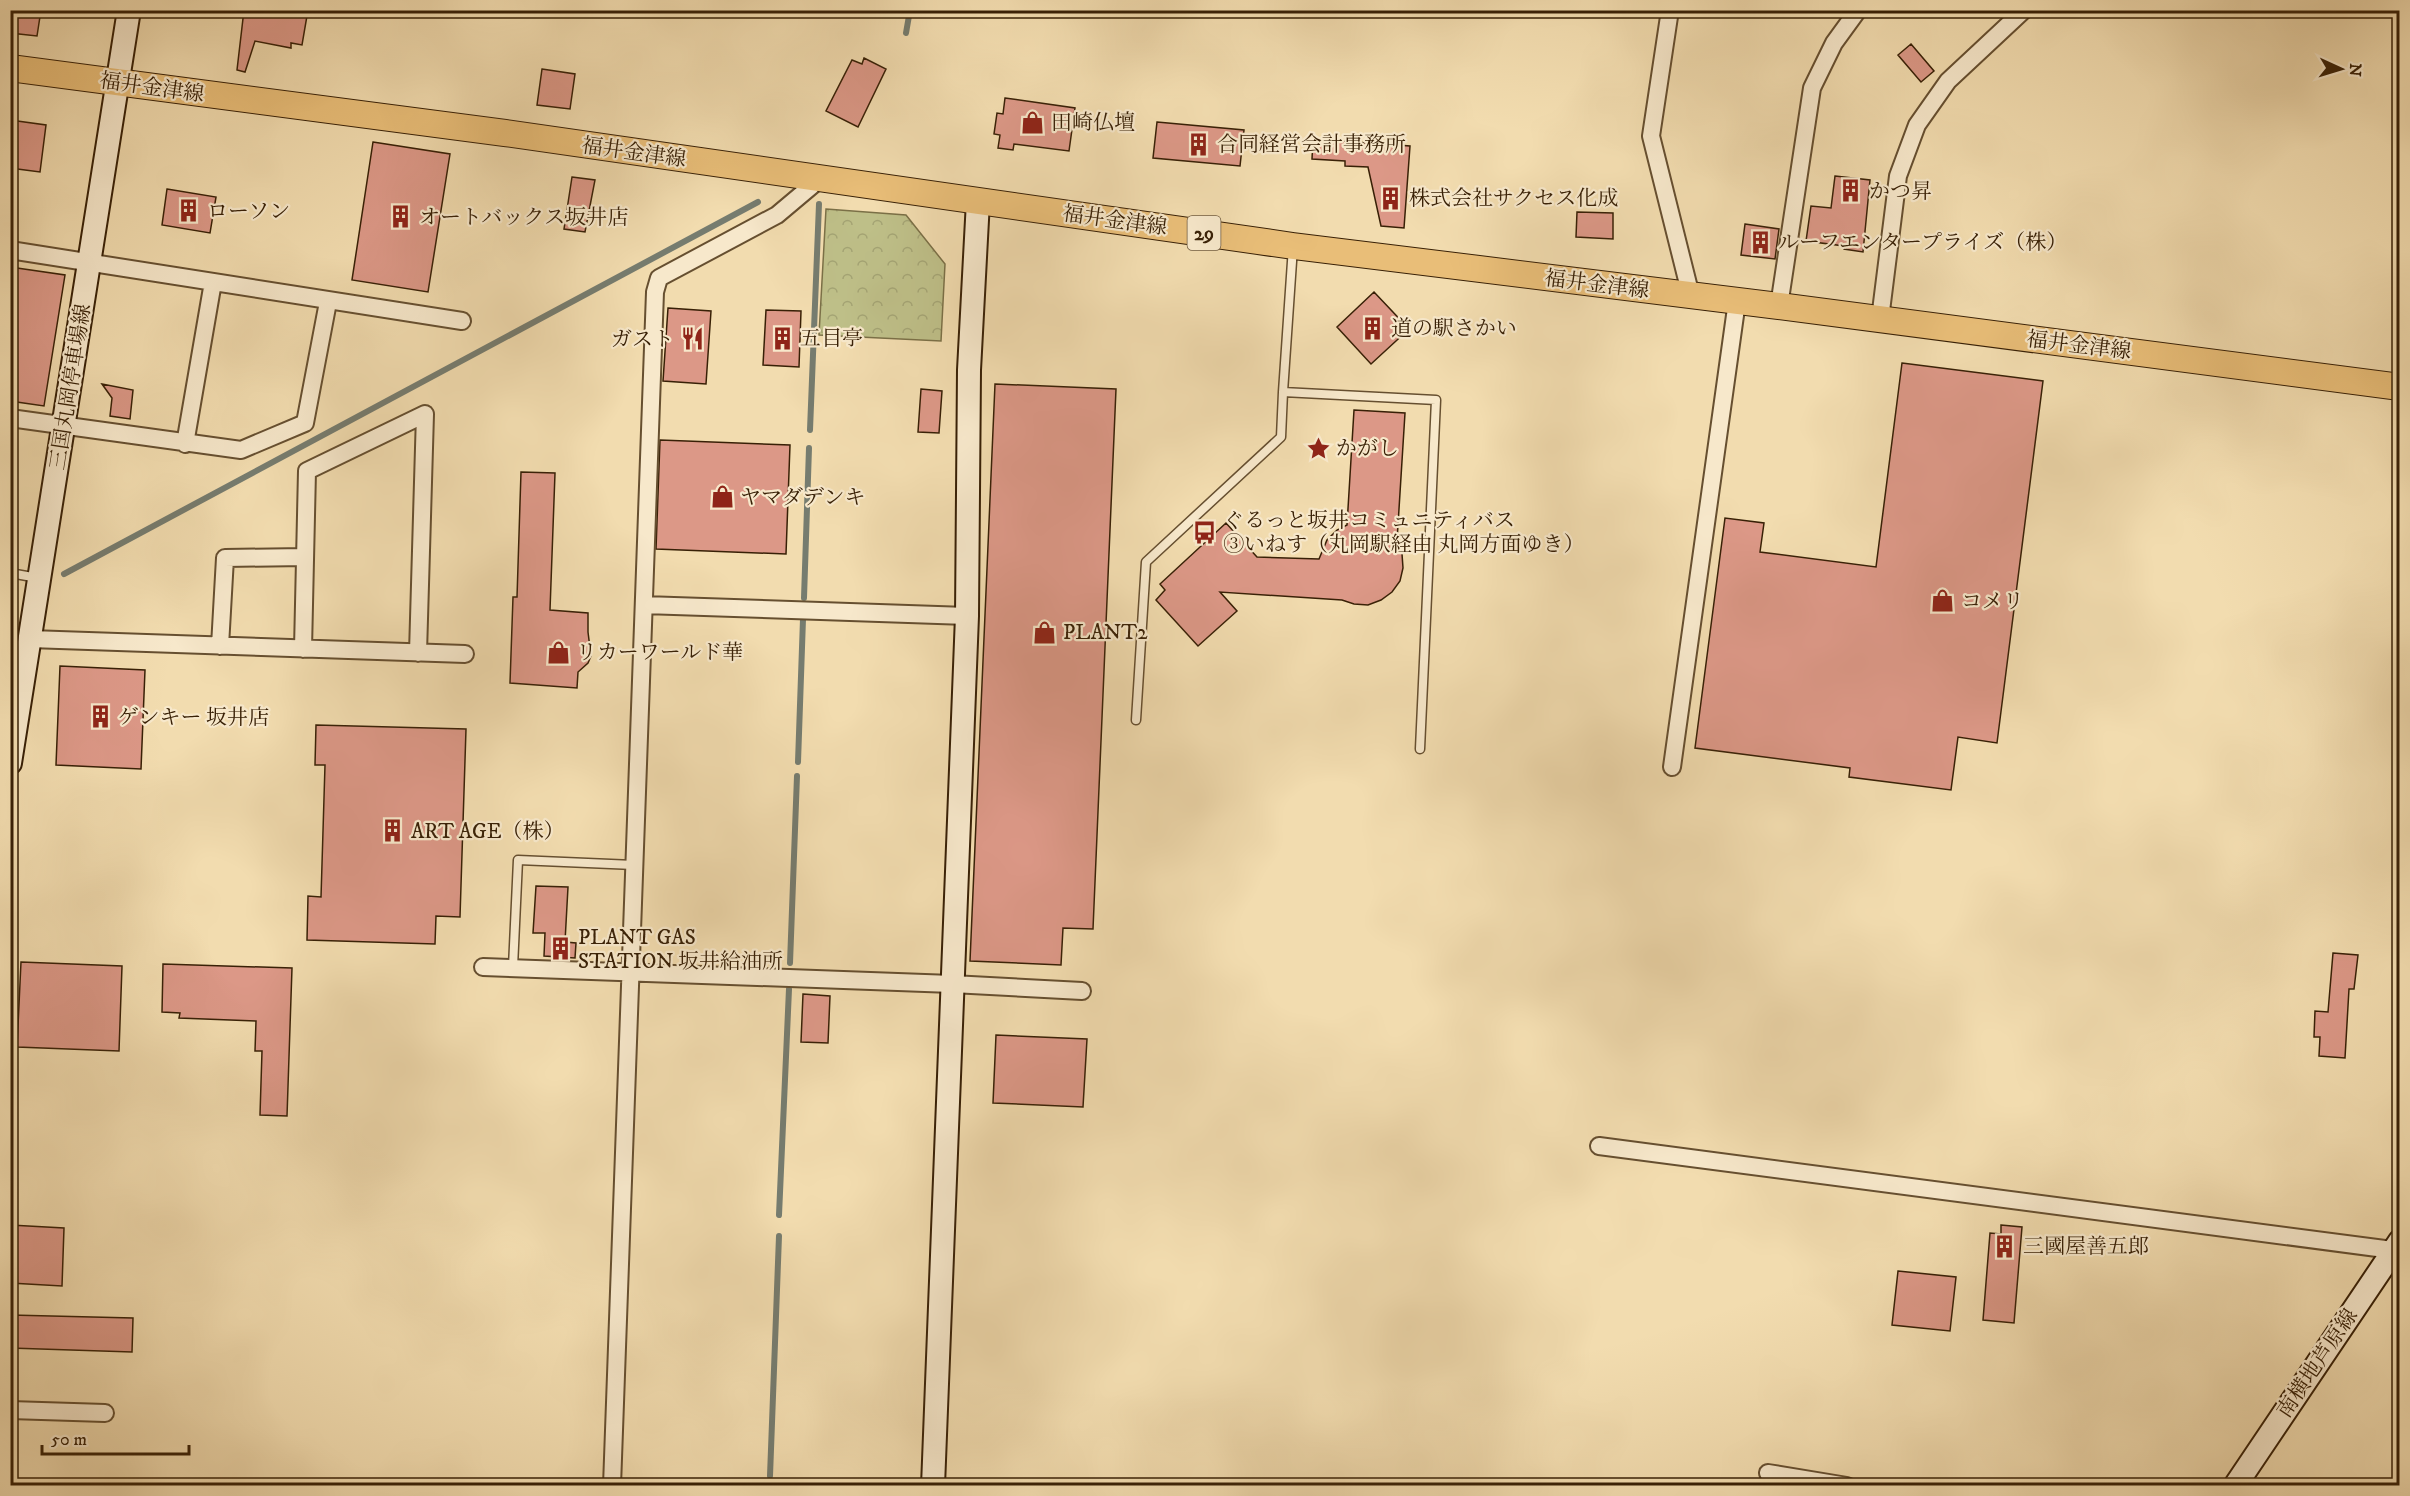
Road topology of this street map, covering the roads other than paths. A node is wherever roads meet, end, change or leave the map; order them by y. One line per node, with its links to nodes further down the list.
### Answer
1 (129, 10): 6 (street, 三国丸岡停車場線)
2 (1670, 10): 13 (street)
3 (1858, 10): 16 (street)
4 (2024, 10): 17 (street)
5 (10, 68): 6 (main road, 福井金津線 / 29)
6 (118, 83): 7 (main road, 福井金津線 / 29); 11 (street, 三国丸岡停車場線)
7 (821, 178): 8 (main road, 福井金津線 / 29); 27 (street)
8 (978, 201): 9 (main road, 福井金津線 / 29); 28 (street)
9 (1293, 246): 13 (main road, 福井金津線 / 29); 20 (lane)
10 (10, 250): 11 (street)
11 (90, 262): 12 (street); 22 (street, 三国丸岡停車場線)
12 (213, 282): 15 (street); 23 (street)
13 (1691, 296): 14 (main road, 福井金津線 / 29)
14 (1737, 301): 16 (main road, 福井金津線 / 29); 37 (street)
15 (328, 302): 18 (street); 23 (street)
16 (1779, 306): 17 (main road, 福井金津線 / 29)
17 (1880, 319): 19 (main road, 福井金津線 / 29)
18 (462, 321)
19 (2400, 387)
20 (1283, 392): 34 (lane); 35 (lane)
21 (10, 418): 22 (street)
22 (64, 425): 23 (street); 26 (street, 三国丸岡停車場線)
23 (185, 444)
24 (305, 557): 30 (street); 31 (street); 32 (street)
25 (10, 573): 26 (lane)
26 (38, 578): 29 (street, 三国丸岡停車場線)
27 (644, 604): 28 (street); 38 (street)
28 (967, 616): 42 (street)
29 (30, 639): 30 (street); 36 (street, 三国丸岡停車場線)
30 (220, 646): 31 (street)
31 (303, 649): 32 (street)
32 (418, 653): 33 (street)
33 (465, 654)
34 (1136, 720)
35 (1420, 749)
36 (10, 763)
37 (1672, 767)
38 (634, 865): 40 (lane); 41 (street)
39 (483, 967): 40 (street)
40 (513, 967): 41 (street)
41 (629, 971): 42 (street); 49 (street)
42 (952, 984): 43 (street); 50 (street)
43 (1082, 991)
44 (1599, 1146): 45 (street)
45 (2397, 1248): 52 (street, 南横地芦原線)
46 (10, 1410): 47 (street)
47 (105, 1413)
48 (1768, 1473): 51 (street)
49 (612, 1485)
50 (933, 1485)
51 (1847, 1485)
52 (2235, 1485)

